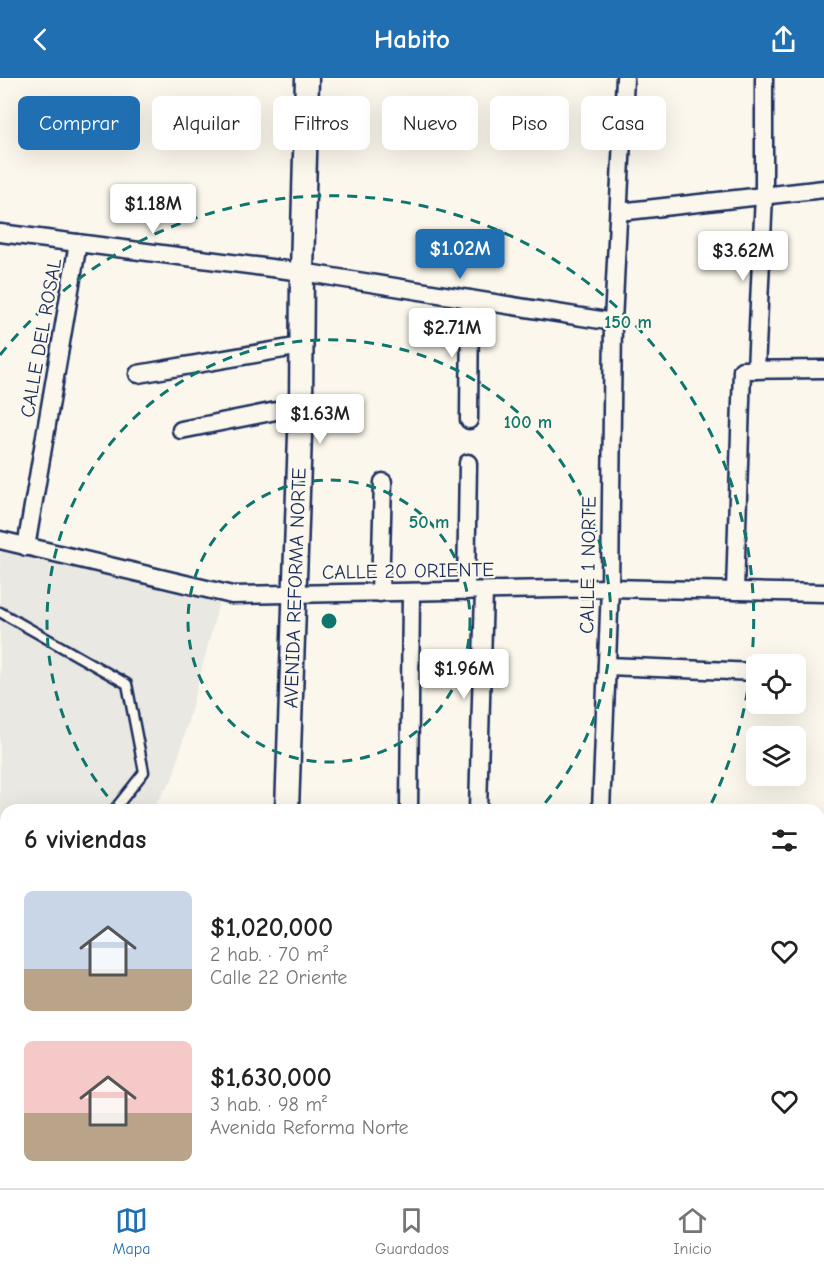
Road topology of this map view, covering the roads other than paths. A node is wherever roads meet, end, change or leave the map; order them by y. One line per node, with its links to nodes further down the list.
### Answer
1 (307, 78): 9 (street, AVENIDA REFORMA NORTE)
2 (625, 78): 6 (street, CALLE 1 NORTE)
3 (764, 78): 5 (street)
4 (824, 189): 5 (street)
5 (764, 195): 6 (street); 14 (street)
6 (619, 212): 11 (street, CALLE 1 NORTE)
7 (0, 233): 8 (street)
8 (78, 243): 9 (street); 22 (street, CALLE DEL ROSAL)
9 (302, 272): 10 (street); 12 (street, AVENIDA REFORMA NORTE)
10 (470, 299): 11 (street); 17 (street)
11 (613, 322): 23 (street, CALLE 1 NORTE)
12 (301, 346): 15 (street); 16 (street, AVENIDA REFORMA NORTE)
13 (824, 369): 14 (street)
14 (749, 370): 26 (street)
15 (138, 374)
16 (301, 406): 18 (street); 30 (street, AVENIDA REFORMA NORTE)
17 (469, 420)
18 (181, 430)
19 (468, 464): 24 (street)
20 (382, 482): 28 (street)
21 (0, 540): 22 (street, CALLE 20 ORIENTE)
22 (27, 548): 30 (street, CALLE 20 ORIENTE)
23 (610, 588): 25 (street, CALLE 20 ORIENTE); 26 (street, CALLE 20 ORIENTE); 32 (street, CALLE 1 NORTE)
24 (466, 591): 25 (street, CALLE 20 ORIENTE); 27 (street, CALLE 20 ORIENTE)
25 (484, 591): 37 (street)
26 (735, 591): 29 (street, CALLE 20 ORIENTE)
27 (411, 592): 28 (street, CALLE 20 ORIENTE); 36 (street)
28 (380, 593): 30 (street, CALLE 20 ORIENTE)
29 (824, 593)
30 (294, 595): 35 (street, AVENIDA REFORMA NORTE)
31 (0, 612): 34 (lane)
32 (607, 666): 33 (street); 38 (street, CALLE 1 NORTE)
33 (746, 672)
34 (119, 804)
35 (287, 804)
36 (409, 804)
37 (478, 804)
38 (601, 804)

